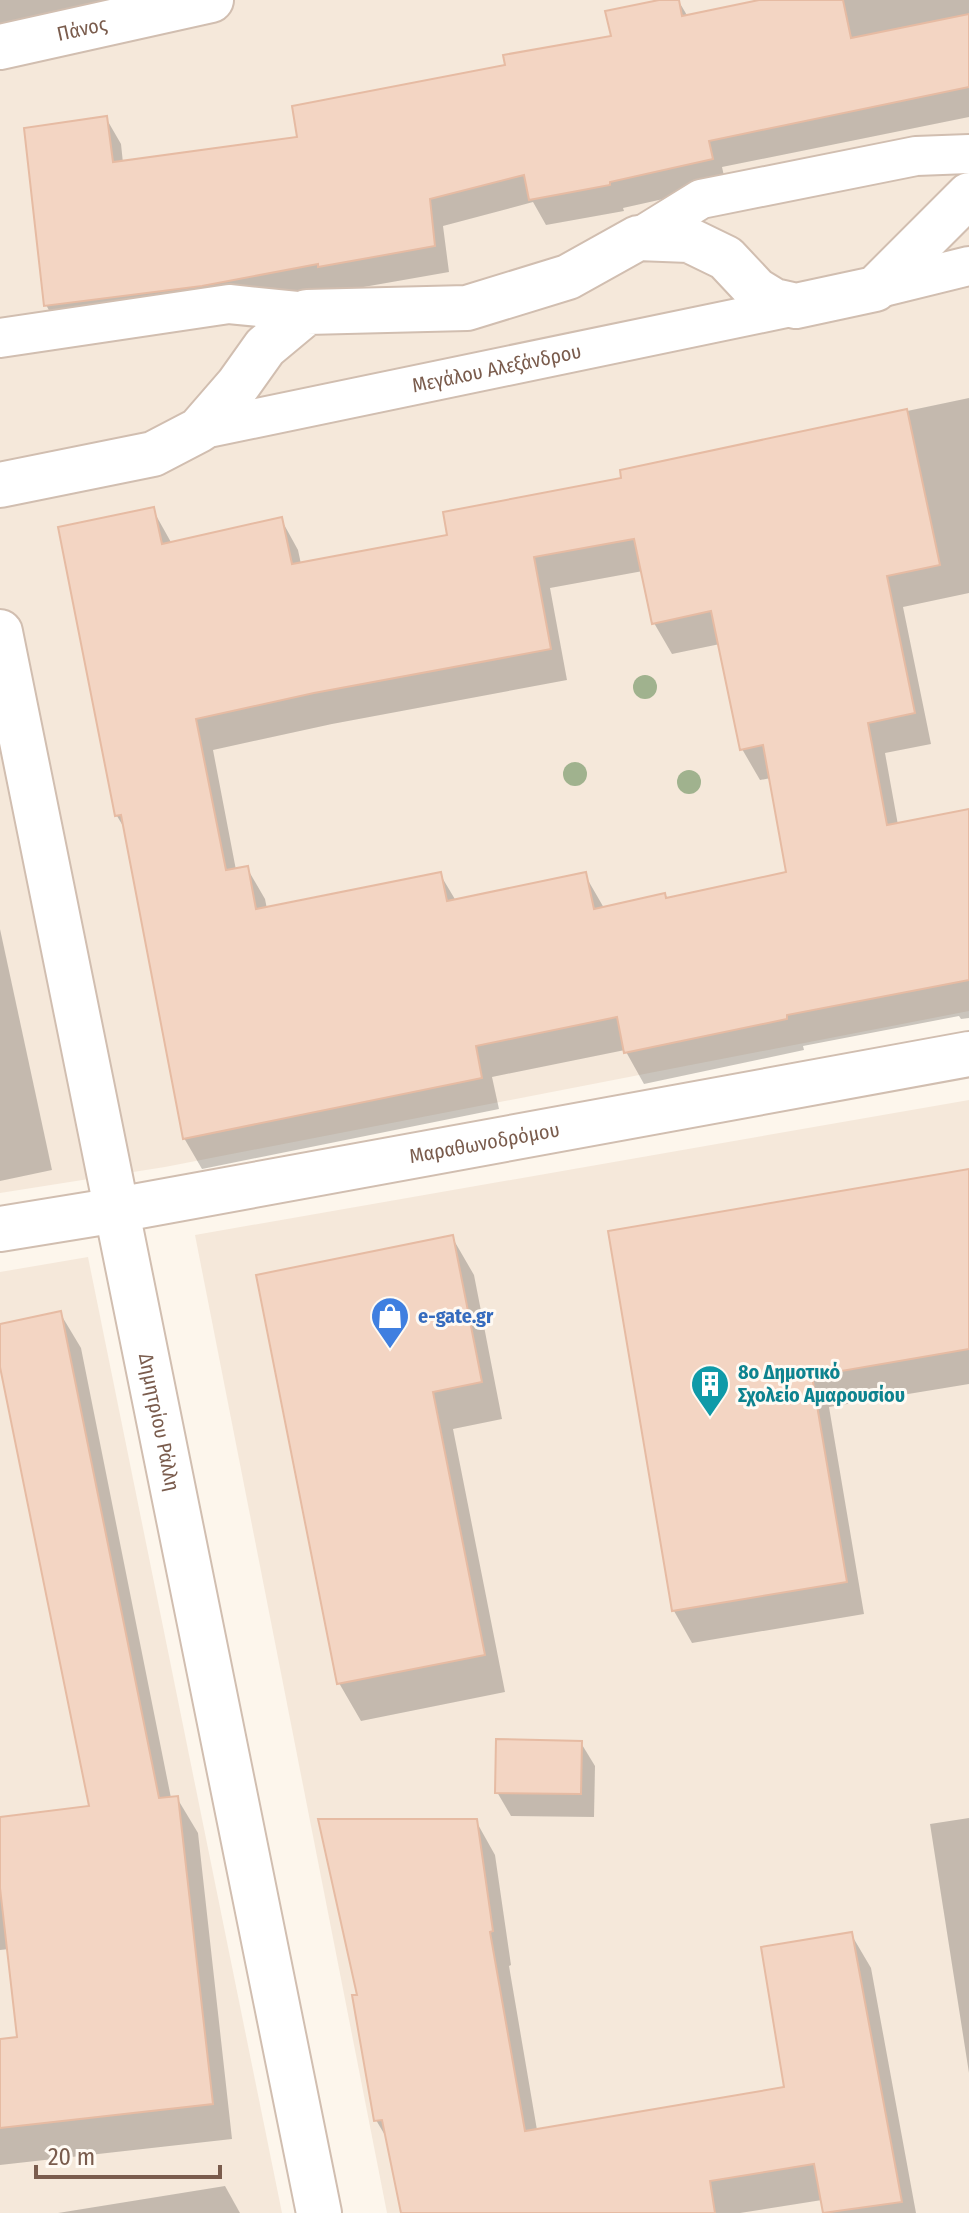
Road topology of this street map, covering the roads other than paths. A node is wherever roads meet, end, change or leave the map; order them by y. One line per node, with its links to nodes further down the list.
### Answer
1 (211, 0): 2 (street, Πάνος)
2 (0, 47)
3 (969, 154): 5 (street)
4 (969, 195): 7 (street)
5 (638, 238): 8 (street); 9 (street)
6 (969, 266): 7 (street, Μεγάλου Αλεξάνδρου)
7 (875, 289): 8 (street, Μεγάλου Αλεξάνδρου)
8 (796, 306): 11 (street, Μεγάλου Αλεξάνδρου)
9 (307, 312): 10 (street); 11 (street, Μεγάλου Αλεξάνδρου)
10 (0, 338)
11 (199, 430): 12 (street, Μεγάλου Αλεξάνδρου)
12 (0, 485)
13 (0, 632): 15 (street, Δημητρίου Ράλλη)
14 (969, 1054): 15 (street, Μαραθωνοδρόμου)
15 (117, 1210): 16 (street, Μαραθωνοδρόμου); 17 (street, Δημητρίου Ράλλη)
16 (0, 1229)
17 (319, 2213)

